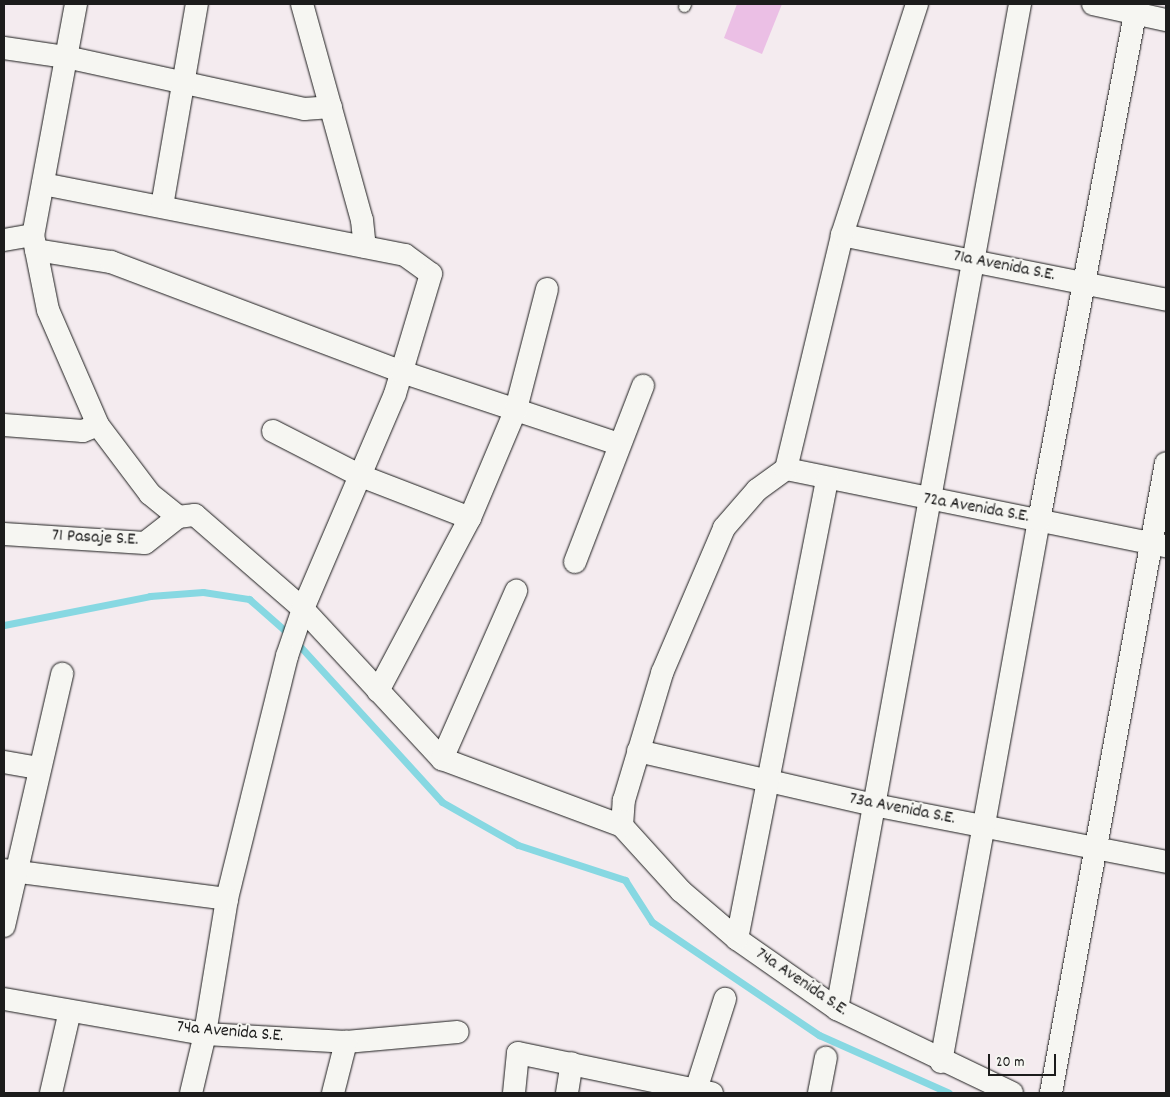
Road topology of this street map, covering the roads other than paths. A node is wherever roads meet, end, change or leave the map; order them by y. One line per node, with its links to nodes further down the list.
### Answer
1 (76, 4): 10 (street)
2 (197, 4): 11 (street)
3 (302, 4): 12 (street)
4 (917, 4): 15 (street)
5 (1020, 4): 19 (street)
6 (1092, 4): 7 (street)
7 (1136, 9): 8 (street); 20 (street)
8 (1166, 20)
9 (4, 48): 10 (street)
10 (66, 57): 11 (street); 13 (street)
11 (183, 82): 12 (street); 14 (street)
12 (331, 107): 18 (street)
13 (43, 184): 14 (street); 17 (street)
14 (162, 206): 18 (street)
15 (842, 235): 19 (street, 71a Avenida S.E.); 31 (street)
16 (4, 240): 17 (street)
17 (35, 242): 23 (street); 26 (street)
18 (365, 247): 23 (street)
19 (973, 261): 20 (street, 71a Avenida S.E.); 34 (street)
20 (1085, 283): 22 (street, 71a Avenida S.E.); 37 (street)
21 (547, 289): 25 (street)
22 (1166, 300)
23 (402, 372): 25 (street); 32 (street)
24 (643, 386): 29 (street)
25 (516, 409): 29 (street); 36 (street)
26 (98, 424): 27 (street); 35 (street)
27 (4, 425)
28 (273, 431): 32 (street)
29 (620, 444): 40 (street)
30 (1166, 463): 39 (street)
31 (786, 469): 33 (street, 72a Avenida S.E.); 45 (street)
32 (361, 476): 36 (street); 42 (street)
33 (827, 480): 34 (street, 72a Avenida S.E.); 49 (street)
34 (929, 500): 37 (street, 72a Avenida S.E.); 50 (street)
35 (178, 517): 38 (street, 71 Pasaje S.E.); 42 (street)
36 (470, 518): 44 (street)
37 (1039, 520): 39 (street, 72a Avenida S.E.); 52 (street)
38 (4, 534)
39 (1158, 544): 53 (street)
40 (575, 562)
41 (516, 591): 46 (street)
42 (299, 619): 44 (street); 56 (street)
43 (62, 674): 48 (street)
44 (378, 692): 46 (street)
45 (638, 751): 49 (street, 73a Avenida S.E.); 51 (street)
46 (442, 759): 51 (street)
47 (4, 762): 48 (street)
48 (39, 768): 55 (street)
49 (767, 781): 50 (street, 73a Avenida S.E.); 58 (street)
50 (874, 805): 52 (street, 73a Avenida S.E.); 61 (street)
51 (622, 826): 58 (street, 74a Avenida S.E.)
52 (983, 826): 53 (street, 73a Avenida S.E.); 67 (street)
53 (1094, 848): 54 (street, 73a Avenida S.E.); 77 (street)
54 (1166, 862)
55 (9, 871): 56 (street); 57 (street)
56 (228, 899): 64 (street)
57 (4, 926)
58 (737, 939): 61 (street, 74a Avenida S.E.)
59 (4, 998): 62 (street, 74a Avenida S.E.)
60 (725, 999): 69 (street)
61 (837, 1010): 67 (street, 74a Avenida S.E.)
62 (70, 1011): 64 (street, 74a Avenida S.E.); 70 (street)
63 (458, 1032): 65 (street, 74a Avenida S.E.)
64 (205, 1034): 65 (street, 74a Avenida S.E.); 71 (street)
65 (346, 1042): 72 (street)
66 (826, 1058): 75 (street)
67 (942, 1062): 76 (street, 74a Avenida S.E.)
68 (572, 1063): 69 (street); 73 (street); 74 (street)
69 (701, 1092)
70 (52, 1093)
71 (191, 1093)
72 (333, 1093)
73 (514, 1093)
74 (567, 1093)
75 (819, 1093)
76 (1012, 1093)
77 (1051, 1093)

